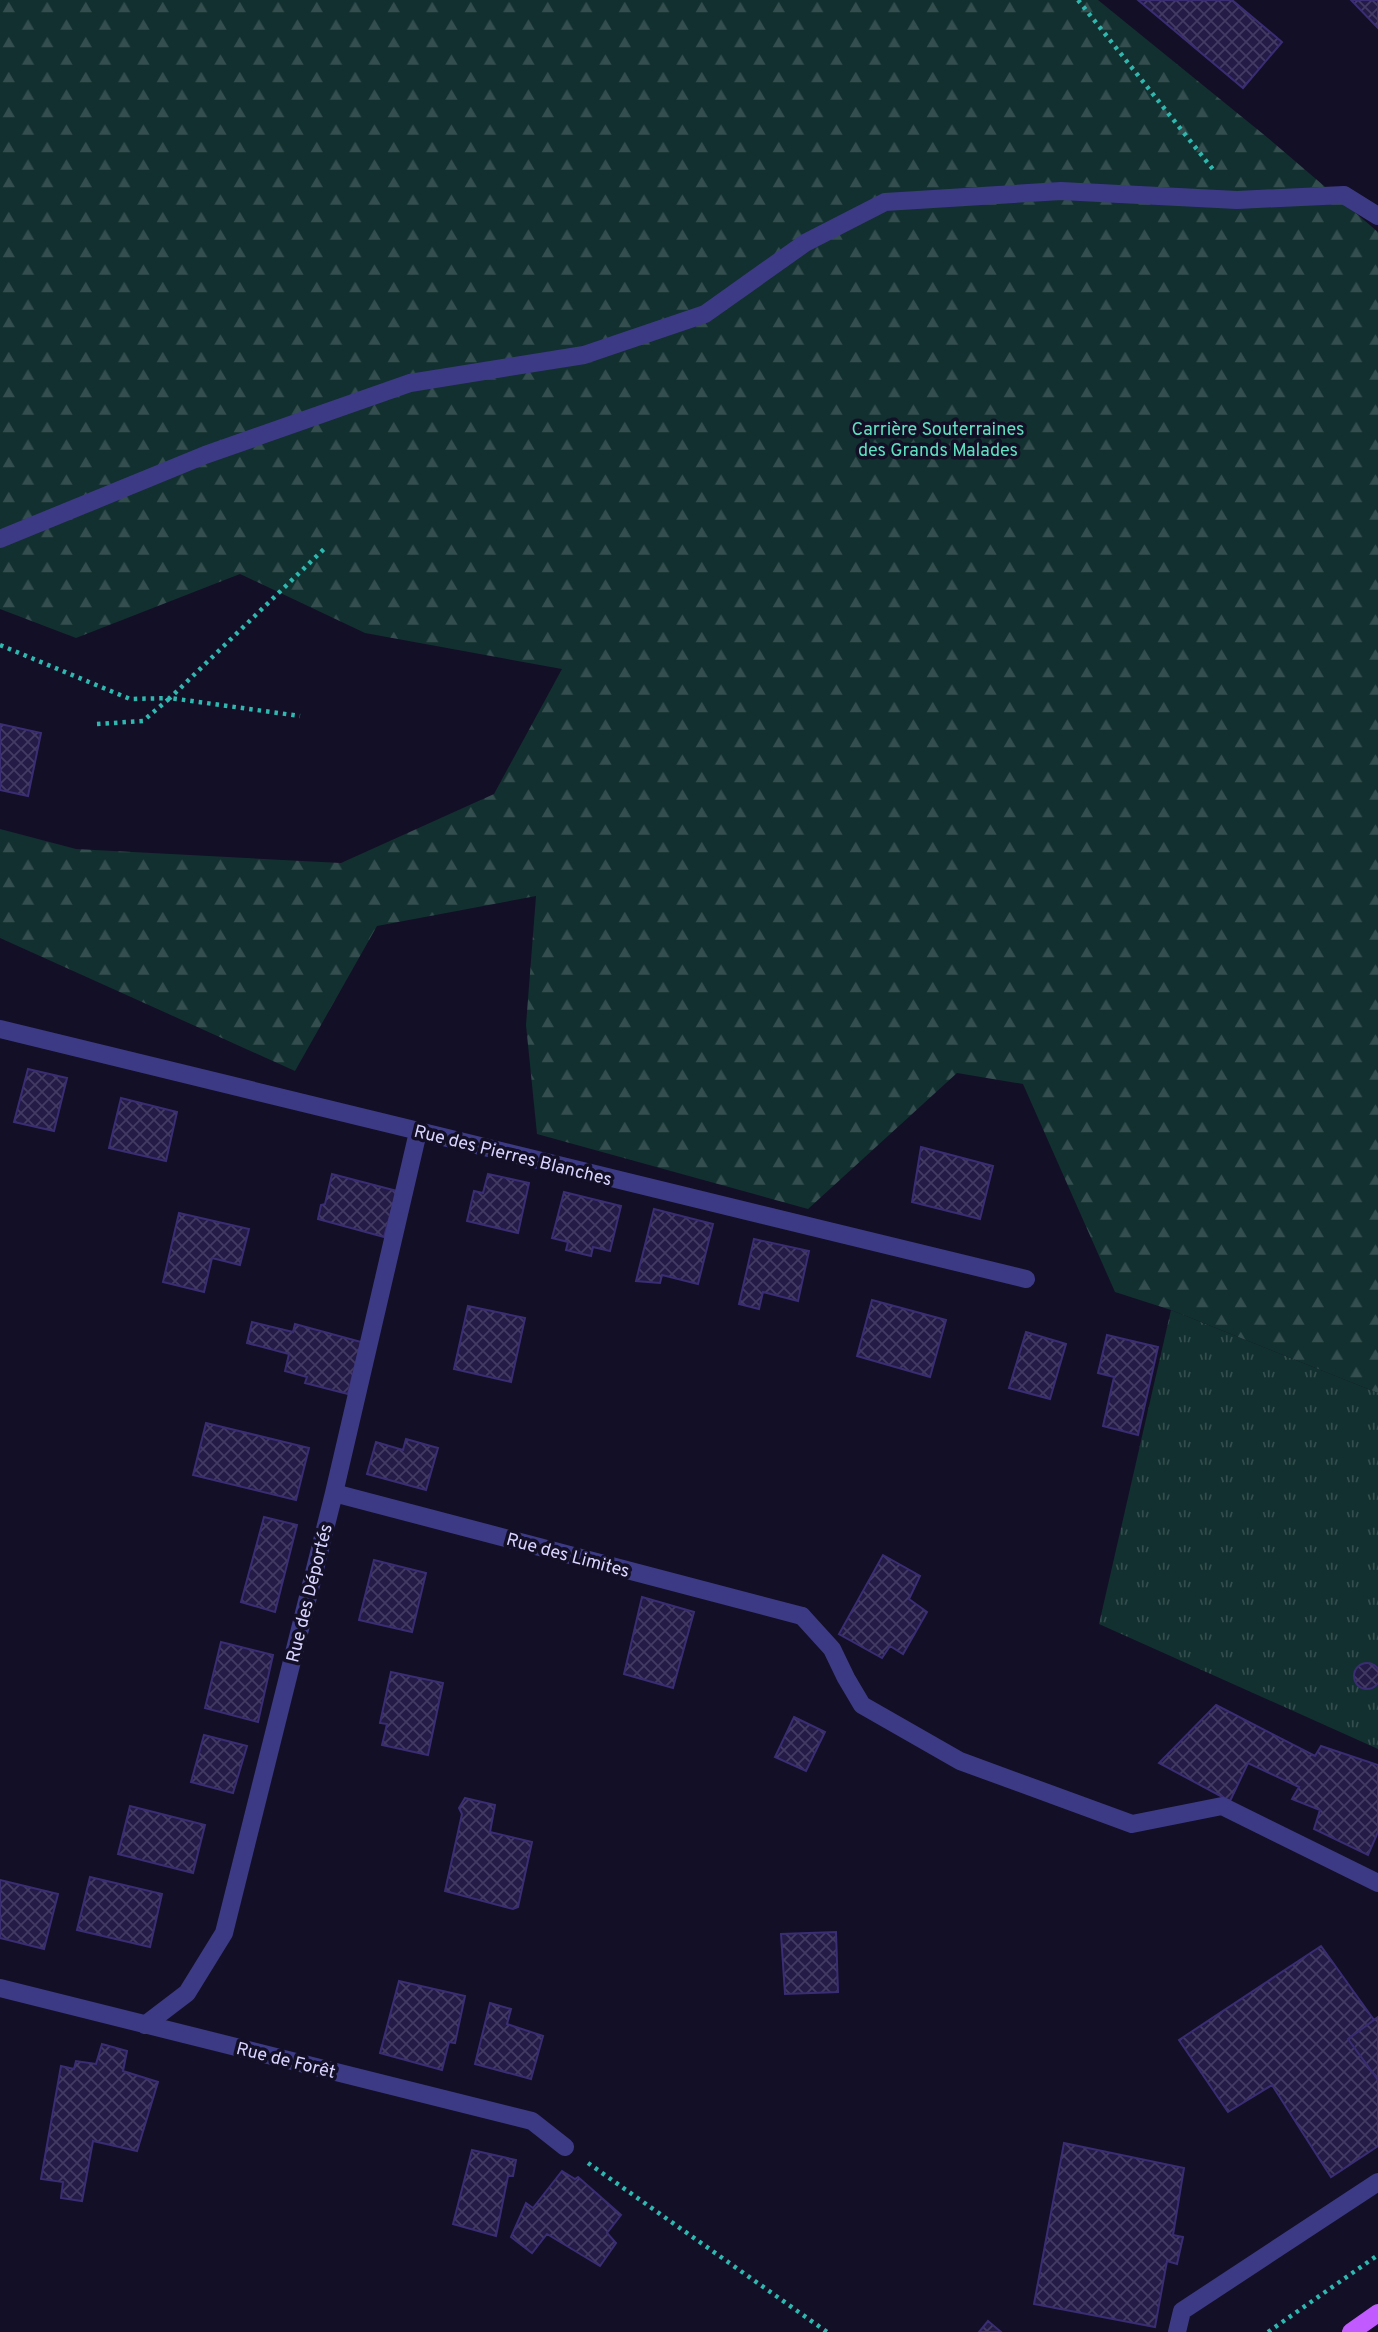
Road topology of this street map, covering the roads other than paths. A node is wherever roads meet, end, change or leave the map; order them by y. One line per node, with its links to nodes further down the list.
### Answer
1 (1378, 216): 2 (street)
2 (0, 539)
3 (0, 1029): 4 (street, Rue des Pierres Blanches)
4 (418, 1132): 5 (street, Rue des Pierres Blanches); 6 (street, Rue des Déportés)
5 (1026, 1279)
6 (334, 1493): 7 (street, Rue des Limites); 9 (street, Rue des Déportés)
7 (1378, 1883)
8 (0, 1988): 9 (street, Rue de Forêt)
9 (145, 2025): 10 (street, Rue de Forêt)
10 (565, 2147)
11 (1378, 2182): 13 (street)
12 (1378, 2313): 14 (main road)
13 (1177, 2332)
14 (1351, 2332)

